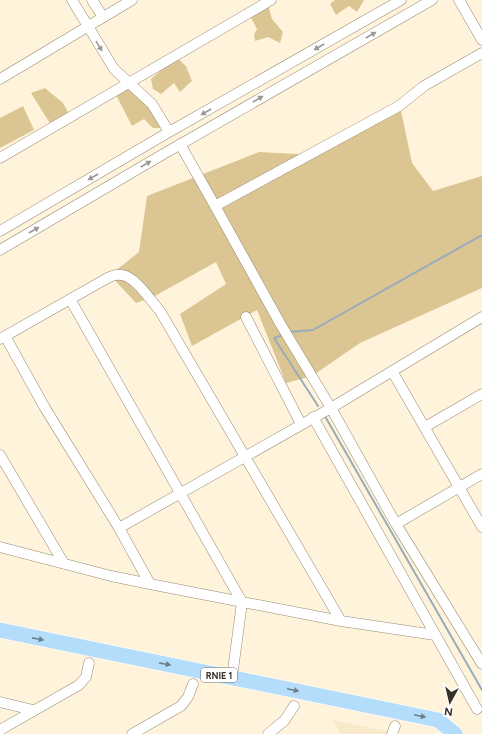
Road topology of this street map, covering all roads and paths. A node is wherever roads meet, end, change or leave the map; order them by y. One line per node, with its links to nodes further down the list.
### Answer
1 (72, 0): 9 (street)
2 (92, 0): 8 (street)
3 (132, 0): 8 (street)
4 (271, 0): 13 (street)
5 (401, 0): 14 (street, one-way to 14)
6 (432, 0): 15 (street, one-way to 6)
7 (459, 0): 10 (street)
8 (103, 17): 9 (street)
9 (87, 27): 12 (street); 13 (street, one-way to 13)
10 (482, 40)
11 (482, 53): 17 (street)
12 (0, 79)
13 (128, 84): 14 (street); 16 (street)
14 (170, 132): 18 (street, one-way to 18)
15 (180, 144): 17 (street); 19 (street, one-way to 15)
16 (0, 158)
17 (215, 206): 26 (street)
18 (0, 232)
19 (0, 250)
20 (70, 299): 23 (street); 31 (street); 34 (street)
21 (246, 316): 28 (street)
22 (482, 317): 24 (street)
23 (3, 337): 37 (street)
24 (392, 371): 26 (street); 29 (street)
25 (482, 394): 29 (street)
26 (331, 408): 27 (street); 35 (street)
27 (312, 417): 28 (street); 44 (street)
28 (301, 424): 31 (street)
29 (424, 427): 33 (street)
30 (0, 455): 39 (street)
31 (245, 456): 34 (street); 42 (street)
32 (482, 474): 33 (street)
33 (459, 487): 35 (street); 36 (street)
34 (180, 492): 37 (street); 41 (street)
35 (396, 524): 46 (street)
36 (482, 527)
37 (119, 528): 40 (street)
38 (0, 547): 39 (street)
39 (63, 562): 40 (street)
40 (150, 584): 41 (street)
41 (242, 602): 42 (street); 47 (street)
42 (341, 621): 44 (street)
43 (0, 630): 56 (highway, RNIE 1, one-way to 56)
44 (435, 635): 51 (street)
45 (89, 663): 52 (street)
46 (482, 664)
47 (232, 670)
48 (193, 684): 54 (street)
49 (0, 702): 52 (street)
50 (294, 706): 55 (street)
51 (477, 708)
52 (33, 710): 53 (street)
53 (0, 730)
54 (132, 734)
55 (268, 734)
56 (455, 734)

